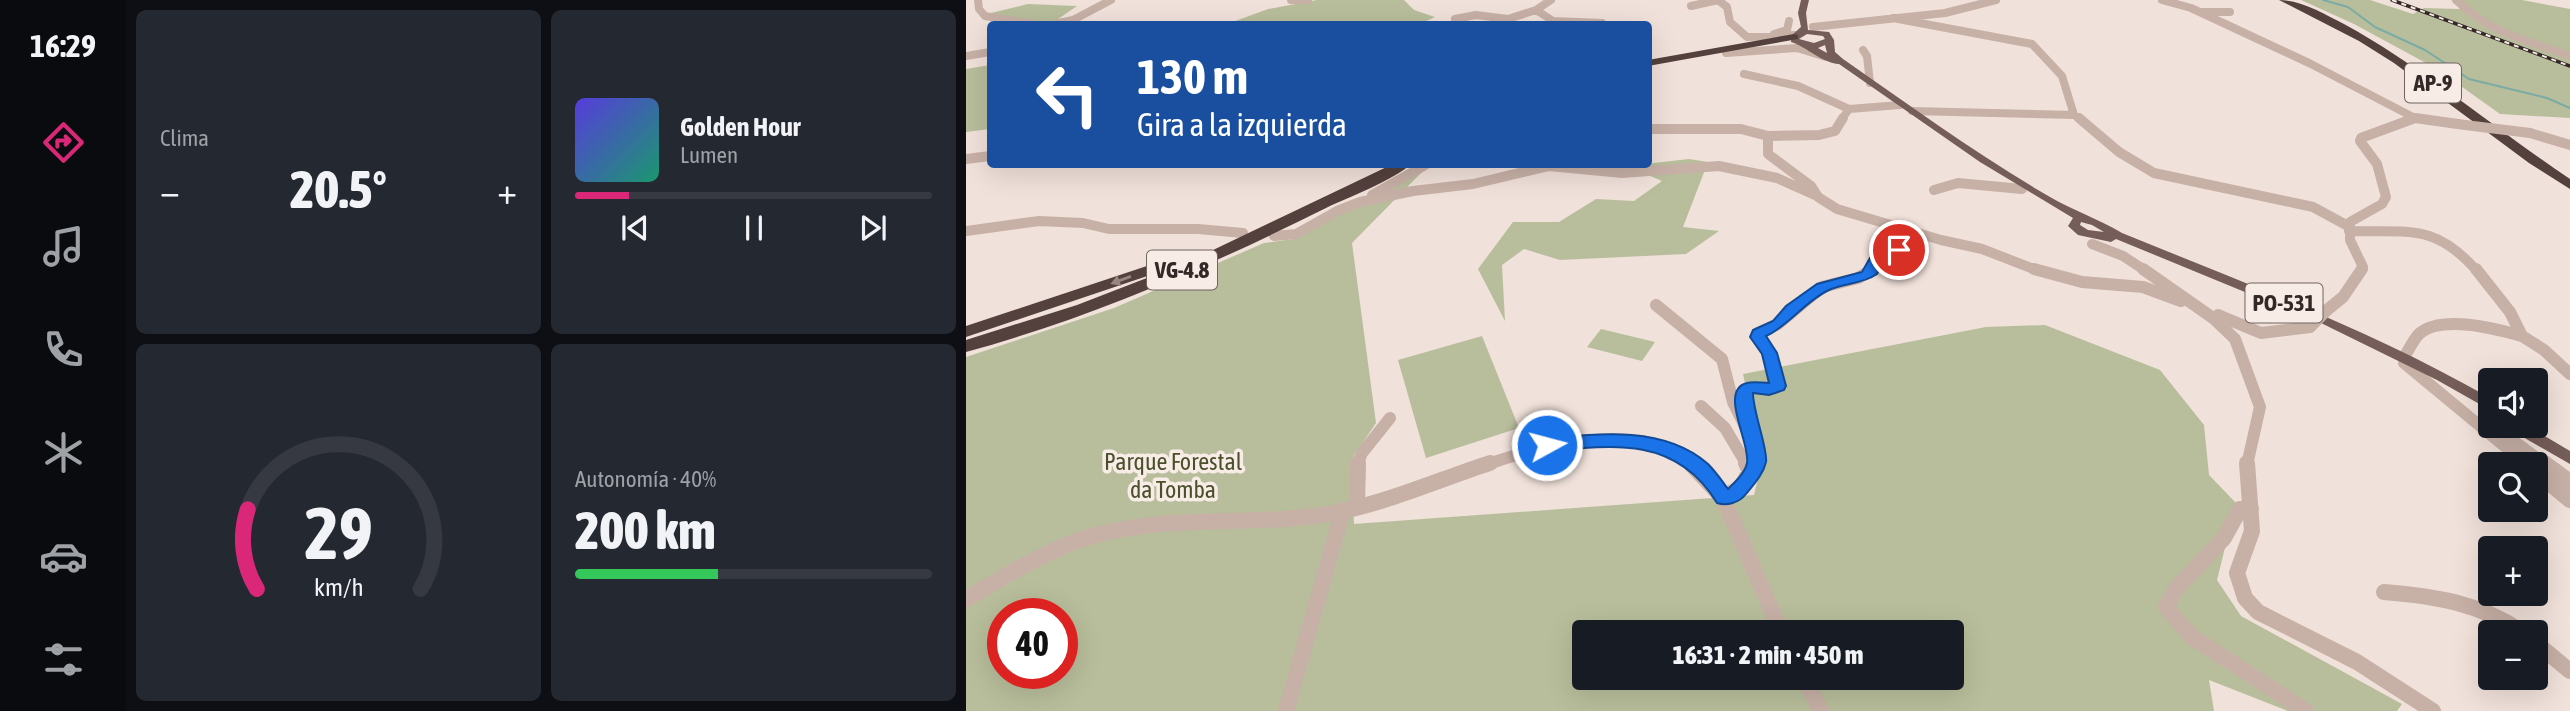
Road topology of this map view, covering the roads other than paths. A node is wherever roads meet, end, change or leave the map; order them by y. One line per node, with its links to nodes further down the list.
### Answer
1 (978, 0): 12 (street); 19 (street)
2 (1111, 0): 20 (street)
3 (1291, 0): 4 (street)
4 (1308, 0)
5 (1551, 0): 14 (street)
6 (1996, 0): 17 (street)
7 (2162, 0): 15 (street)
8 (2284, 0): 54 (highway, AP-9)
9 (2293, 0): 53 (highway, AP-9)
10 (2456, 0): 32 (street)
11 (1805, 3): 23 (main road, PO-531); 26 (main road, PO-531)
12 (966, 4)
13 (1691, 6): 24 (street)
14 (1536, 10): 18 (street); 21 (street)
15 (2199, 12): 16 (street); 41 (street)
16 (2230, 12)
17 (1894, 18): 23 (street); 40 (street)
18 (1455, 19)
19 (1015, 21)
20 (1068, 21)
21 (1553, 21)
22 (1788, 21): 24 (street)
23 (1822, 32): 26 (main road); 26 (main road); 36 (main road, PO-531)
24 (1745, 36): 25 (street)
25 (1778, 38): 26 (highway); 29 (highway)
26 (1800, 39): 29 (highway); 33 (main road)
27 (1863, 50): 36 (street)
28 (987, 52): 31 (street)
29 (1700, 53): 34 (highway)
30 (1726, 53): 33 (street)
31 (966, 56)
32 (2570, 56)
33 (1830, 57): 37 (main road)
34 (1652, 62)
35 (1744, 74): 38 (street)
36 (1870, 78): 39 (main road, PO-531)
37 (1894, 103): 38 (street); 55 (main road)
38 (1849, 109): 44 (street)
39 (1917, 112): 40 (street); 59 (main road, PO-531)
40 (2074, 115): 61 (street)
41 (2416, 118): 42 (street); 61 (street)
42 (2465, 125): 45 (street, bridge)
43 (1652, 129): 44 (street)
44 (1768, 136): 57 (street)
45 (2570, 145)
46 (987, 156): 47 (street)
47 (966, 159)
48 (1396, 168): 52 (highway, VG-4.8)
49 (1420, 168): 58 (street)
50 (1541, 168): 58 (street)
51 (1570, 168): 57 (street)
52 (1388, 172): 69 (highway, one-way to 69); 71 (highway, VG-4.8)
53 (2570, 176)
54 (2570, 185)
55 (2022, 189): 56 (street); 59 (main road)
56 (1934, 190)
57 (1818, 197): 60 (street)
58 (1360, 202): 65 (street)
59 (2078, 223): 64 (main road); 64 (main road, PO-531)
60 (1903, 228): 67 (street); 80 (street)
61 (2348, 228): 68 (street); 70 (street)
62 (966, 230): 63 (street)
63 (1242, 233)
64 (2097, 235): 67 (street); 72 (main road, PO-531)
65 (1274, 236)
66 (1656, 305): 80 (street)
67 (2196, 305): 68 (street, bridge); 93 (street)
68 (2327, 310)
69 (966, 332)
70 (2522, 336): 72 (street); 73 (street)
71 (966, 346)
72 (2404, 360): 74 (main road, PO-531); 75 (main road, PO-531); 77 (street)
73 (2570, 374)
74 (2478, 399)
75 (2478, 405)
76 (1701, 406): 87 (street)
77 (2469, 415): 79 (street); 84 (street)
78 (1391, 418): 92 (street)
79 (2478, 419)
80 (1751, 438): 87 (street)
81 (2509, 438): 89 (street)
82 (2536, 438): 86 (main road)
83 (2547, 438): 85 (main road)
84 (2512, 452)
85 (2570, 452)
86 (2570, 458)
87 (1751, 474): 90 (street)
88 (2548, 482): 91 (street)
89 (2570, 482)
90 (1723, 498): 92 (street); 96 (street)
91 (2570, 500)
92 (1350, 509): 95 (street); 101 (street)
93 (2251, 509): 103 (street); 104 (street)
94 (2384, 592): 97 (street)
95 (966, 599)
96 (1776, 620)
97 (2503, 620)
98 (2548, 653): 99 (street)
99 (2570, 671)
100 (1810, 690): 102 (street)
101 (1286, 711)
102 (1821, 711)
103 (2306, 711)
104 (2433, 711)

